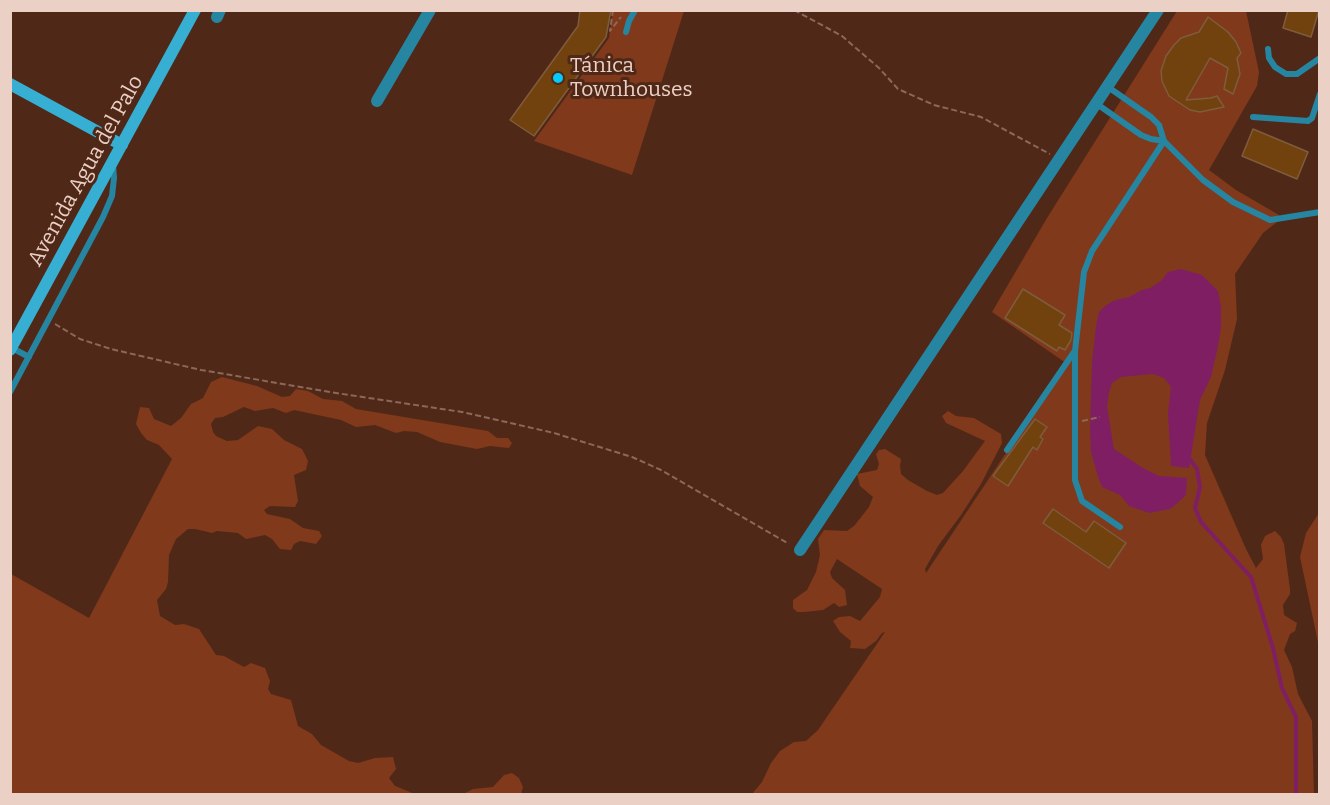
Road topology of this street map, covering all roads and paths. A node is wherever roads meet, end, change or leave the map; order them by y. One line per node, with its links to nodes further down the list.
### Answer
1 (195, 10): 18 (street, Avenida Agua del Palo)
2 (430, 10): 14 (street)
3 (614, 10): 7 (path)
4 (635, 10): 7 (lane)
5 (794, 10): 19 (path)
6 (1158, 10): 12 (street)
7 (629, 21): 8 (lane)
8 (626, 32)
9 (1269, 50): 10 (lane)
10 (1320, 58)
11 (10, 84): 18 (street)
12 (1108, 87): 15 (street); 17 (lane)
13 (1320, 94): 16 (lane)
14 (377, 101)
15 (1097, 104): 17 (lane); 19 (street)
16 (1253, 117)
17 (1164, 141): 21 (lane); 24 (lane)
18 (122, 145): 20 (street, Avenida Agua del Palo)
19 (1060, 160): 31 (street)
20 (113, 162): 23 (street, Avenida Agua del Palo); 25 (lane)
21 (1320, 212)
22 (60, 327): 31 (path)
23 (11, 349): 25 (lane)
24 (1075, 351): 29 (lane); 30 (lane)
25 (29, 357): 26 (lane)
26 (10, 392)
27 (1100, 417): 28 (path)
28 (1078, 422)
29 (1007, 450)
30 (1120, 526)
31 (800, 550)

